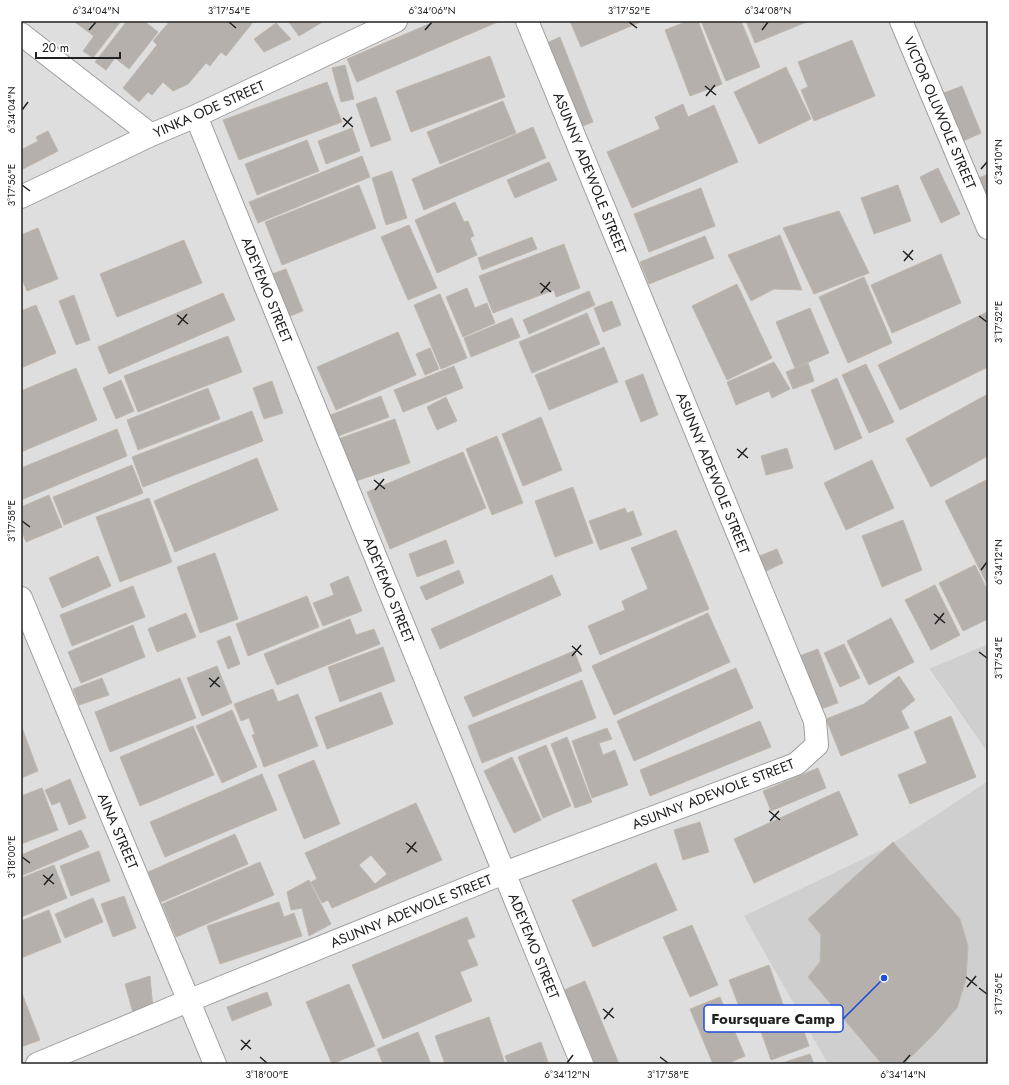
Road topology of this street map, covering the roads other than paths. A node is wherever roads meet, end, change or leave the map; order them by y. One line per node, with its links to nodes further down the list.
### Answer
1 (396, 21): 5 (street, YINKA ODE STREET)
2 (527, 21): 10 (street, ASUNNY ADEWOLE STREET)
3 (901, 21): 8 (street, VICTOR OLUWOLE STREET)
4 (21, 34): 6 (street)
5 (196, 116): 6 (street, YINKA ODE STREET); 10 (street, ADEYEMO STREET)
6 (151, 135): 7 (street, YINKA ODE STREET)
7 (21, 197)
8 (988, 228)
9 (21, 598): 11 (street, AINA STREET)
10 (504, 873): 11 (street, ASUNNY ADEWOLE STREET); 14 (street, ADEYEMO STREET)
11 (188, 1001): 12 (street, ASUNNY ADEWOLE STREET); 13 (street, AINA STREET)
12 (37, 1064)
13 (215, 1064)
14 (582, 1064)

